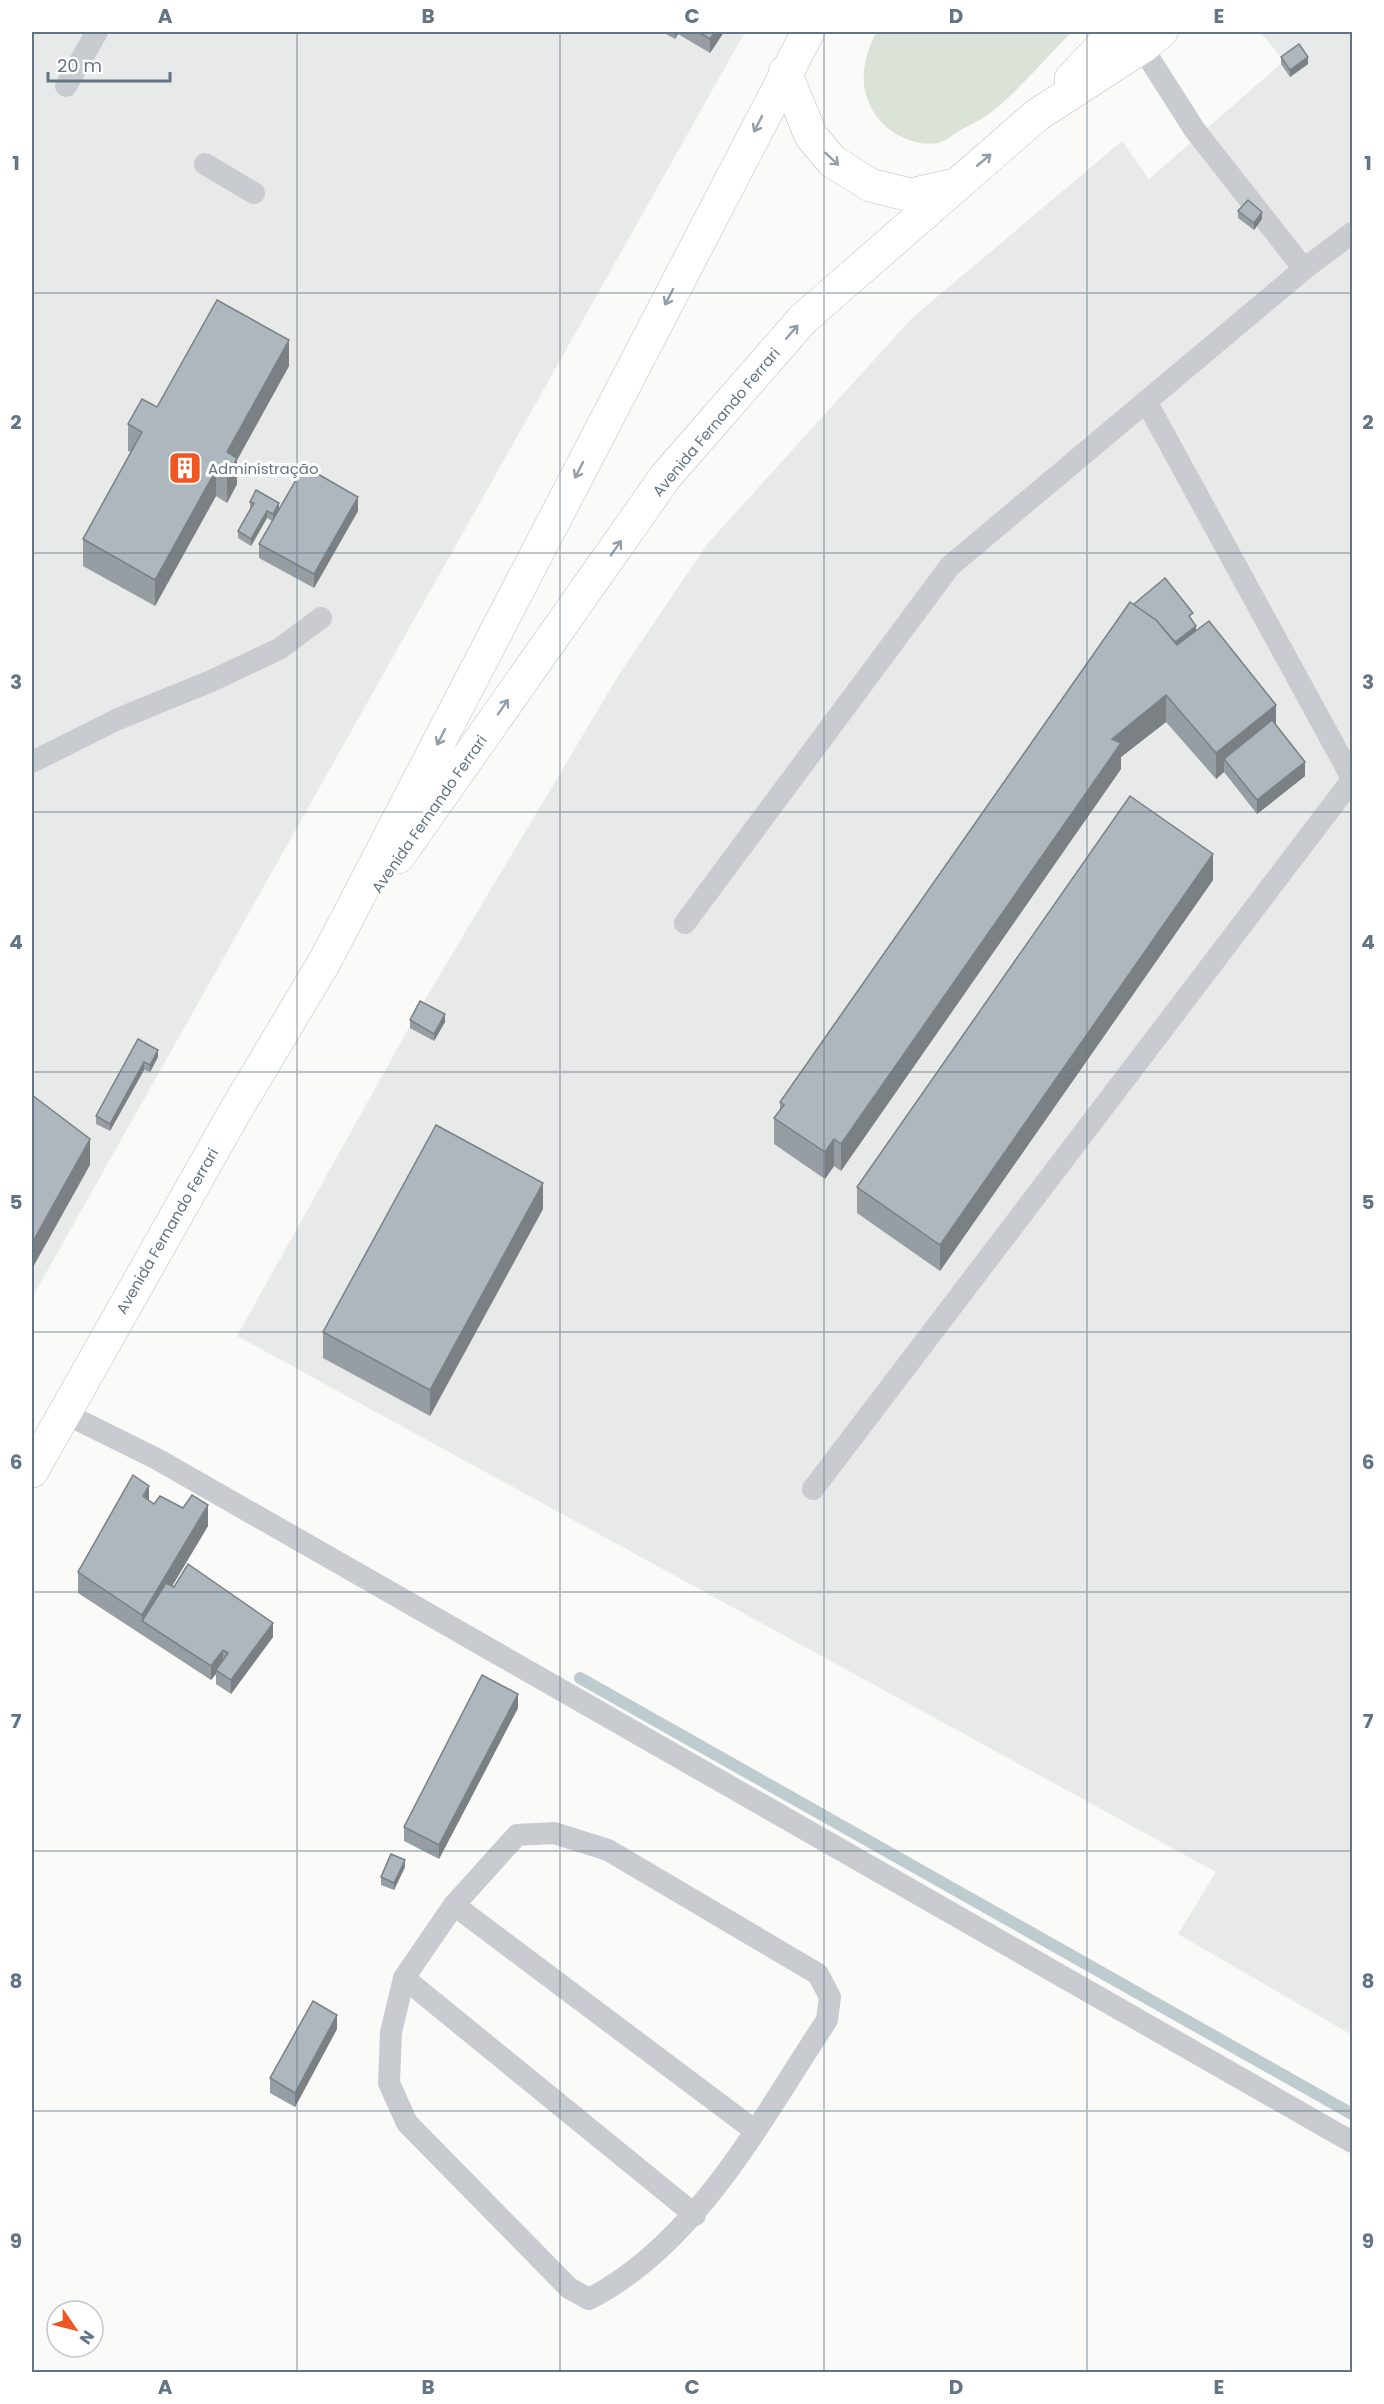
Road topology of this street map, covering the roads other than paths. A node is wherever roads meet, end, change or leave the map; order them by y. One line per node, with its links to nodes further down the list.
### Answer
1 (97, 32): 5 (lane)
2 (808, 32): 4 (street, Avenida Fernando Ferrari)
3 (1139, 37): 7 (street, Avenida Fernando Ferrari, one-way to 3); 10 (lane)
4 (785, 72): 7 (street, one-way to 7); 16 (street, Avenida Fernando Ferrari, one-way to 16)
5 (66, 86)
6 (205, 164): 8 (lane)
7 (954, 186): 16 (street, Avenida Fernando Ferrari, one-way to 7)
8 (254, 192)
9 (1353, 233): 10 (lane)
10 (1304, 269): 11 (lane)
11 (1146, 401): 14 (lane); 15 (lane)
12 (321, 618): 13 (lane)
13 (32, 762)
14 (1353, 779): 19 (lane)
15 (685, 923)
16 (325, 961): 17 (street, Avenida Fernando Ferrari)
17 (64, 1413): 18 (street, Avenida Fernando Ferrari); 23 (lane)
18 (32, 1471)
19 (813, 1489)
20 (454, 1905): 21 (lane); 22 (lane); 22 (lane)
21 (404, 1978): 24 (lane); 24 (lane)
22 (754, 2130): 24 (lane)
23 (1353, 2142)
24 (695, 2215)

